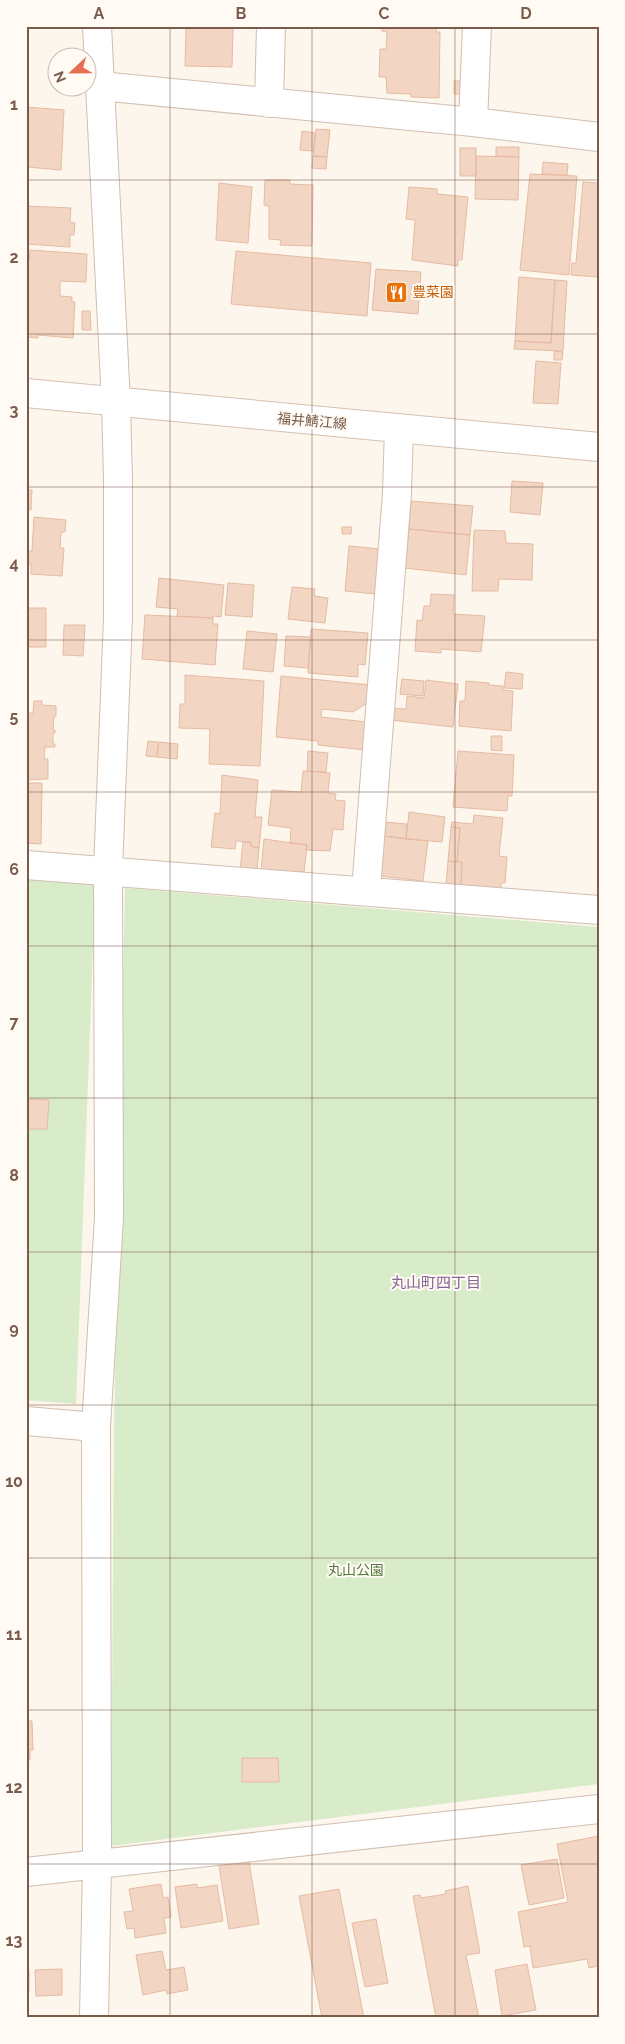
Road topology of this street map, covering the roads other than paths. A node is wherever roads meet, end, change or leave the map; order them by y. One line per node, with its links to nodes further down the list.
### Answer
1 (97, 26): 4 (street)
2 (271, 26): 5 (street)
3 (477, 26): 6 (street)
4 (100, 86): 5 (street); 9 (street)
5 (269, 103): 6 (street)
6 (473, 122): 7 (street)
7 (599, 137)
8 (26, 393): 9 (street, 福井鯖江線)
9 (116, 403): 10 (street, 福井鯖江線); 13 (street)
10 (399, 429): 11 (street, 福井鯖江線); 14 (street)
11 (599, 447)
12 (26, 865): 13 (street)
13 (108, 870): 14 (street); 17 (street)
14 (366, 890): 15 (street)
15 (599, 910)
16 (26, 1421): 17 (street)
17 (96, 1427): 19 (street)
18 (599, 1809): 19 (street)
19 (97, 1863): 20 (street); 21 (street)
20 (26, 1872)
21 (94, 2018)

